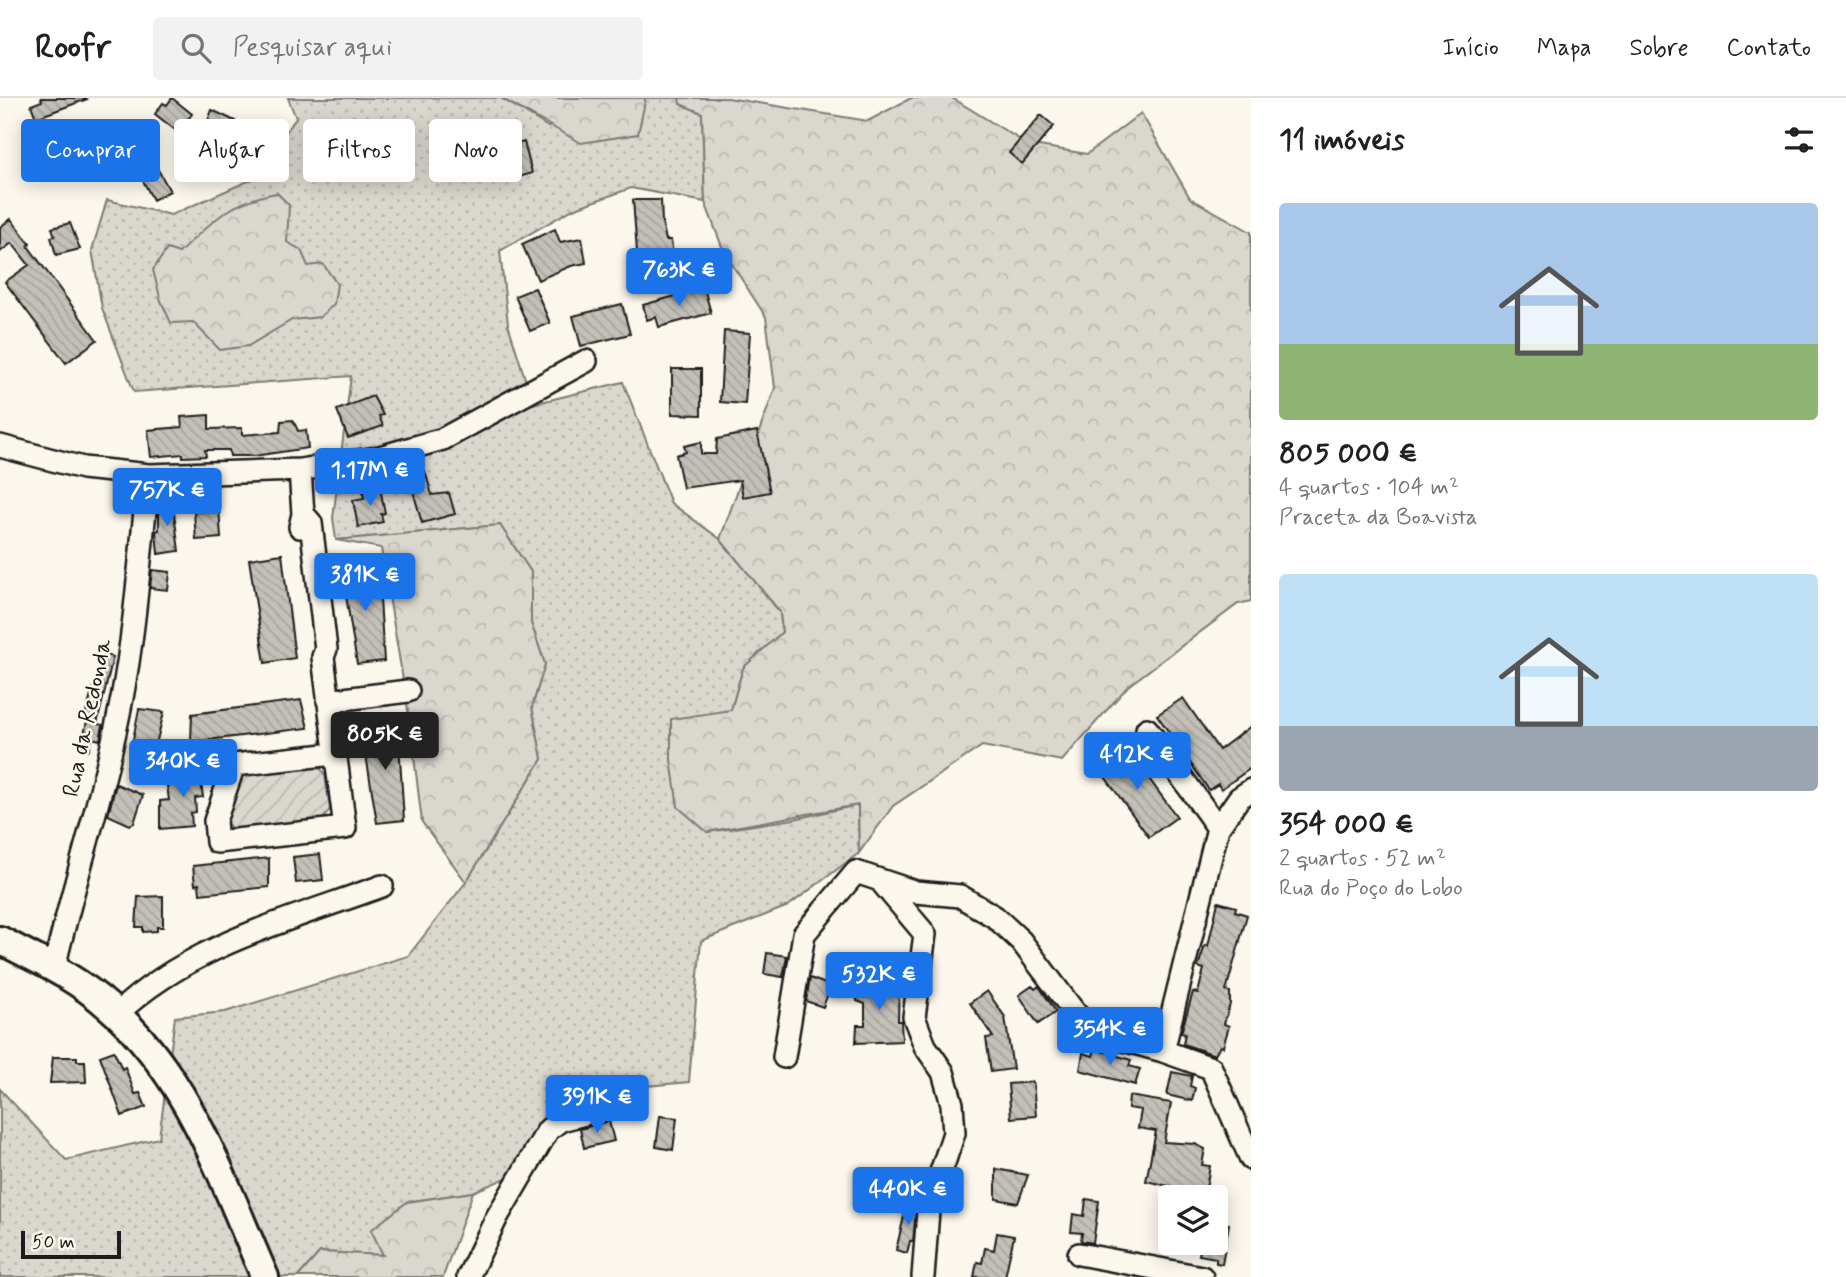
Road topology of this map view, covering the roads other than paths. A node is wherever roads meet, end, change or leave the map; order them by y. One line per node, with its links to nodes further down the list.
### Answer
1 (586, 361): 3 (street)
2 (0, 446): 4 (street)
3 (300, 470): 4 (street); 6 (street)
4 (149, 475): 14 (street, Rua da Redonda)
5 (408, 691): 6 (street)
6 (328, 701): 8 (street)
7 (1147, 729): 10 (street)
8 (334, 754): 8 (street)
9 (1251, 790): 10 (street)
10 (1219, 828): 16 (street)
11 (883, 884): 16 (street); 17 (street); 23 (street)
12 (382, 886): 15 (street)
13 (0, 940): 14 (main road)
14 (54, 968): 15 (main road)
15 (117, 1014): 21 (main road)
16 (1163, 1051): 19 (street)
17 (784, 1057)
18 (608, 1108): 22 (street)
19 (1251, 1159)
20 (1079, 1254): 24 (street)
21 (265, 1277)
22 (468, 1277)
23 (923, 1277)
24 (1202, 1277)

